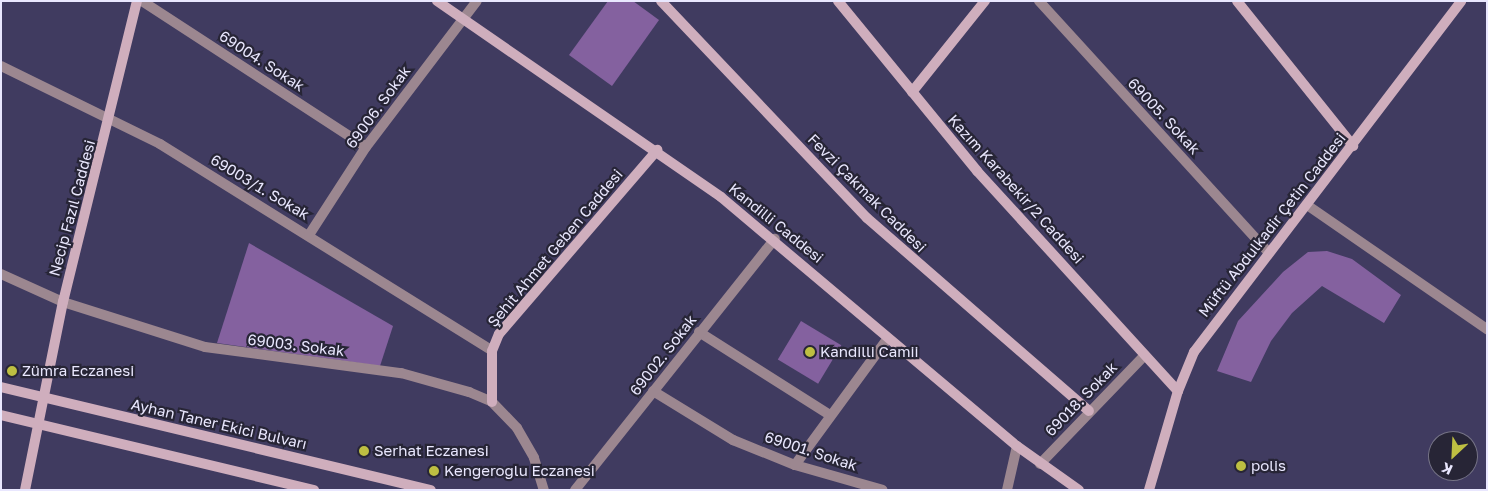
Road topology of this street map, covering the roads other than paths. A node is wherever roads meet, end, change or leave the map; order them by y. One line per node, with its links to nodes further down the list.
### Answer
1 (137, 1): 14 (street, Necip Fazıl Caddesi)
2 (142, 1): 16 (street, 69004. Sokak)
3 (437, 1): 11 (street, Kandilli Caddesi)
4 (477, 1): 11 (street, 69006. Sokak)
5 (661, 1): 34 (street, Fevzi Çakmak Caddesi)
6 (838, 1): 13 (street, Kazım Karabekir/2 Caddesi)
7 (985, 1): 13 (street)
8 (1039, 1): 21 (street, 69005. Sokak)
9 (1237, 1): 15 (street)
10 (1461, 1): 15 (street, Müftü Abdulkadir Çetin Caddesi)
11 (462, 18): 16 (street, 69006. Sokak); 17 (street, Kandilli Caddesi)
12 (1, 66): 14 (street, 69003/1. Sokak)
13 (912, 92): 28 (street, Kazım Karabekir/2 Caddesi)
14 (111, 118): 19 (street, 69003/1. Sokak); 23 (street, Necip Fazıl Caddesi)
15 (1353, 146): 18 (street, Müftü Abdulkadir Çetin Caddesi)
16 (366, 147): 19 (street, 69006. Sokak)
17 (657, 150): 20 (street, Kandilli Caddesi); 27 (street, Şehit Ahmet Geben Caddesi)
18 (1307, 205): 21 (street, Müftü Abdulkadir Çetin Caddesi); 24 (street)
19 (309, 235): 27 (street, 69003/1. Sokak)
20 (775, 239): 25 (street, 69002. Sokak); 26 (street, Kandilli Caddesi)
21 (1268, 252): 31 (street, Müftü Abdulkadir Çetin Caddesi)
22 (1, 274): 23 (street, 69003. Sokak)
23 (63, 302): 32 (street, Necip Fazıl Caddesi); 33 (street, 69003. Sokak)
24 (1487, 329)
25 (699, 332): 30 (street, 69002. Sokak); 35 (street)
26 (888, 338): 35 (street); 38 (street, Kandilli Caddesi)
27 (492, 351): 33 (street, Şehit Ahmet Geben Caddesi)
28 (1145, 355): 31 (street, Kazım Karabekir/2 Caddesi); 34 (street, 69018. Sokak)
29 (1, 387): 32 (street, Ayhan Taner Ekici Bulvarı)
30 (654, 391): 40 (street, 69001. Sokak); 45 (street, 69002. Sokak)
31 (1178, 391): 49 (street, Müftü Abdulkadir Çetin Caddesi)
32 (42, 397): 37 (street, Necip Fazıl Caddesi); 43 (street, Ayhan Taner Ekici Bulvarı)
33 (492, 402): 44 (street, 69003. Sokak)
34 (1089, 411): 39 (street, 69018. Sokak)
35 (830, 415): 40 (street)
36 (1, 416): 37 (street)
37 (36, 423): 41 (street, Necip Fazıl Caddesi); 42 (street)
38 (1017, 446): 39 (street, Kandilli Caddesi); 47 (street)
39 (1040, 464): 48 (street, Kandilli Caddesi)
40 (795, 465): 46 (street, 69001. Sokak)
41 (25, 490)
42 (314, 490)
43 (431, 490)
44 (544, 490)
45 (575, 490)
46 (883, 490)
47 (1006, 490)
48 (1079, 490)
49 (1149, 490)

